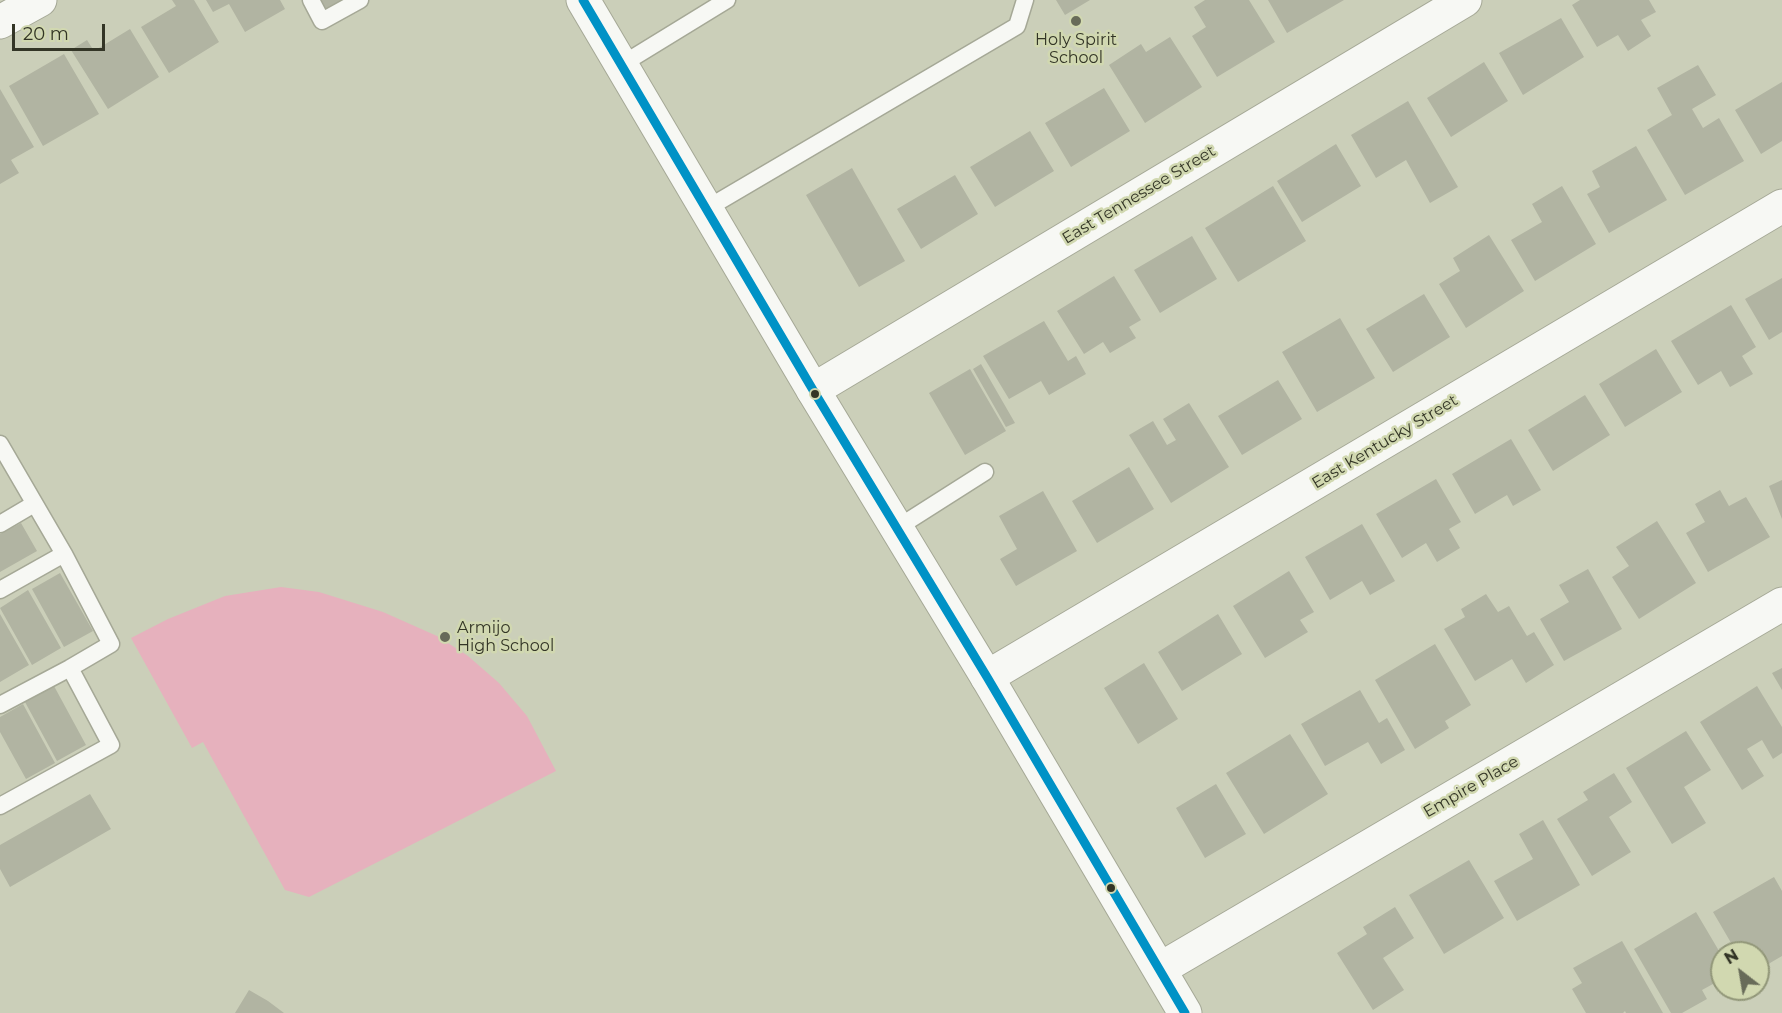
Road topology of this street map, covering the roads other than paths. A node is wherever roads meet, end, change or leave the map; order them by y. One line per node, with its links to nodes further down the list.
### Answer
1 (40, 0): 8 (street)
2 (311, 0): 3 (lane)
3 (360, 0)
4 (583, 0): 9 (street)
5 (727, 0): 9 (lane)
6 (1025, 0): 11 (lane)
7 (1465, 0): 12 (street, East Tennessee Street)
8 (0, 22)
9 (621, 65): 11 (street)
10 (1782, 206): 22 (street, East Kentucky Street)
11 (706, 209): 12 (street)
12 (813, 390): 17 (street)
13 (0, 444): 15 (lane)
14 (985, 472): 17 (lane)
15 (34, 504): 16 (lane); 18 (lane)
16 (0, 524)
17 (897, 528): 22 (street)
18 (64, 554): 19 (lane); 21 (lane)
19 (0, 590)
20 (1782, 604): 25 (street, Empire Place)
21 (69, 668): 23 (lane); 24 (lane)
22 (987, 677): 25 (street)
23 (0, 705)
24 (0, 806)
25 (1160, 969): 26 (street)
26 (1185, 1013)

